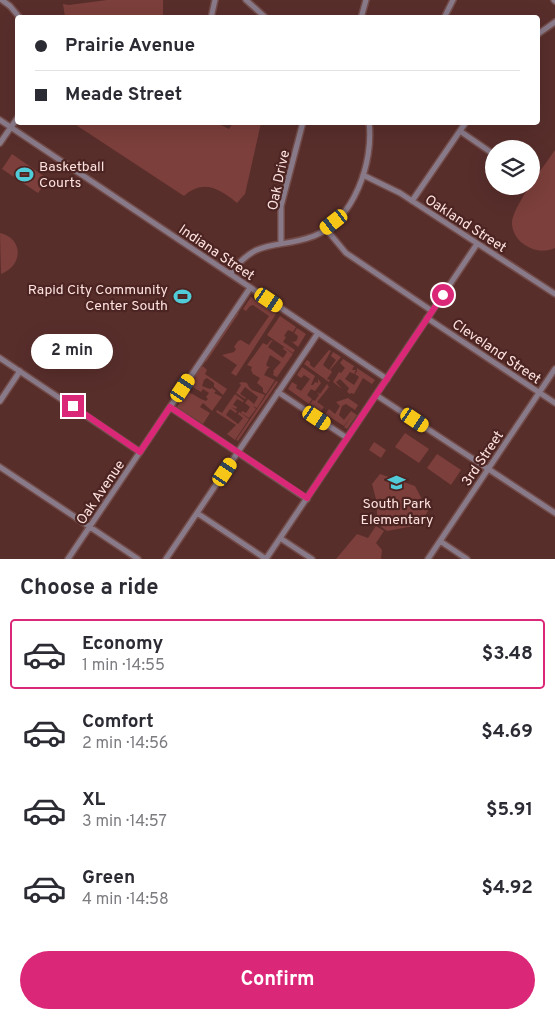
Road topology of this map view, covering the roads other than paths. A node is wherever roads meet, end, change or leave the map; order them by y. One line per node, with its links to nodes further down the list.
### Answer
1 (2, 0): 6 (street)
2 (215, 0): 7 (street)
3 (246, 0): 8 (street)
4 (366, 0): 9 (street)
5 (454, 0): 10 (street)
6 (18, 15)
7 (212, 15)
8 (263, 15)
9 (362, 15)
10 (446, 15)
11 (555, 22): 12 (street)
12 (540, 33)
13 (0, 120): 18 (street, Indiana Street)
14 (15, 121): 18 (street)
15 (302, 125): 25 (street, Oak Drive)
16 (369, 125): 22 (street)
17 (464, 125): 19 (street)
18 (10, 127): 20 (street); 27 (street, Indiana Street)
19 (460, 131): 21 (street); 23 (street)
20 (0, 143)
21 (485, 148)
22 (363, 175): 23 (street, Oakland Street); 24 (street)
23 (412, 201): 26 (street, Oakland Street)
24 (326, 228): 25 (street); 30 (street)
25 (281, 242): 27 (street)
26 (477, 244): 29 (street, Oakland Street); 30 (street)
27 (230, 274): 28 (street, Indiana Street)
28 (250, 288): 32 (street, Indiana Street); 42 (street, Oak Avenue)
29 (555, 294)
30 (432, 311): 31 (street)
31 (427, 318): 36 (street); 38 (street, Cleveland Street)
32 (318, 333): 36 (street, Indiana Street); 37 (street)
33 (0, 358): 35 (street)
34 (555, 369): 38 (street, 3rd Street)
35 (20, 371): 40 (street); 44 (street)
36 (386, 379): 39 (street)
37 (278, 392): 43 (street); 45 (street)
38 (540, 393): 41 (street, Cleveland Street); 47 (street, 3rd Street)
39 (376, 395): 43 (street); 47 (street)
40 (0, 401)
41 (555, 403)
42 (170, 407): 44 (street, Oak Avenue); 45 (street)
43 (347, 438): 48 (street)
44 (140, 452): 51 (street, Oak Avenue)
45 (238, 452): 48 (street); 49 (street)
46 (0, 466): 51 (street)
47 (488, 469): 50 (street); 53 (street, 3rd Street)
48 (307, 498): 52 (street)
49 (197, 513): 56 (street); 57 (street)
50 (555, 513)
51 (90, 527): 54 (street, Oak Avenue); 55 (street)
52 (280, 538): 57 (street); 58 (street)
53 (440, 541): 59 (street, 3rd Street); 60 (street)
54 (68, 559)
55 (138, 559)
56 (166, 559)
57 (266, 559)
58 (312, 559)
59 (428, 559)
60 (467, 559)

